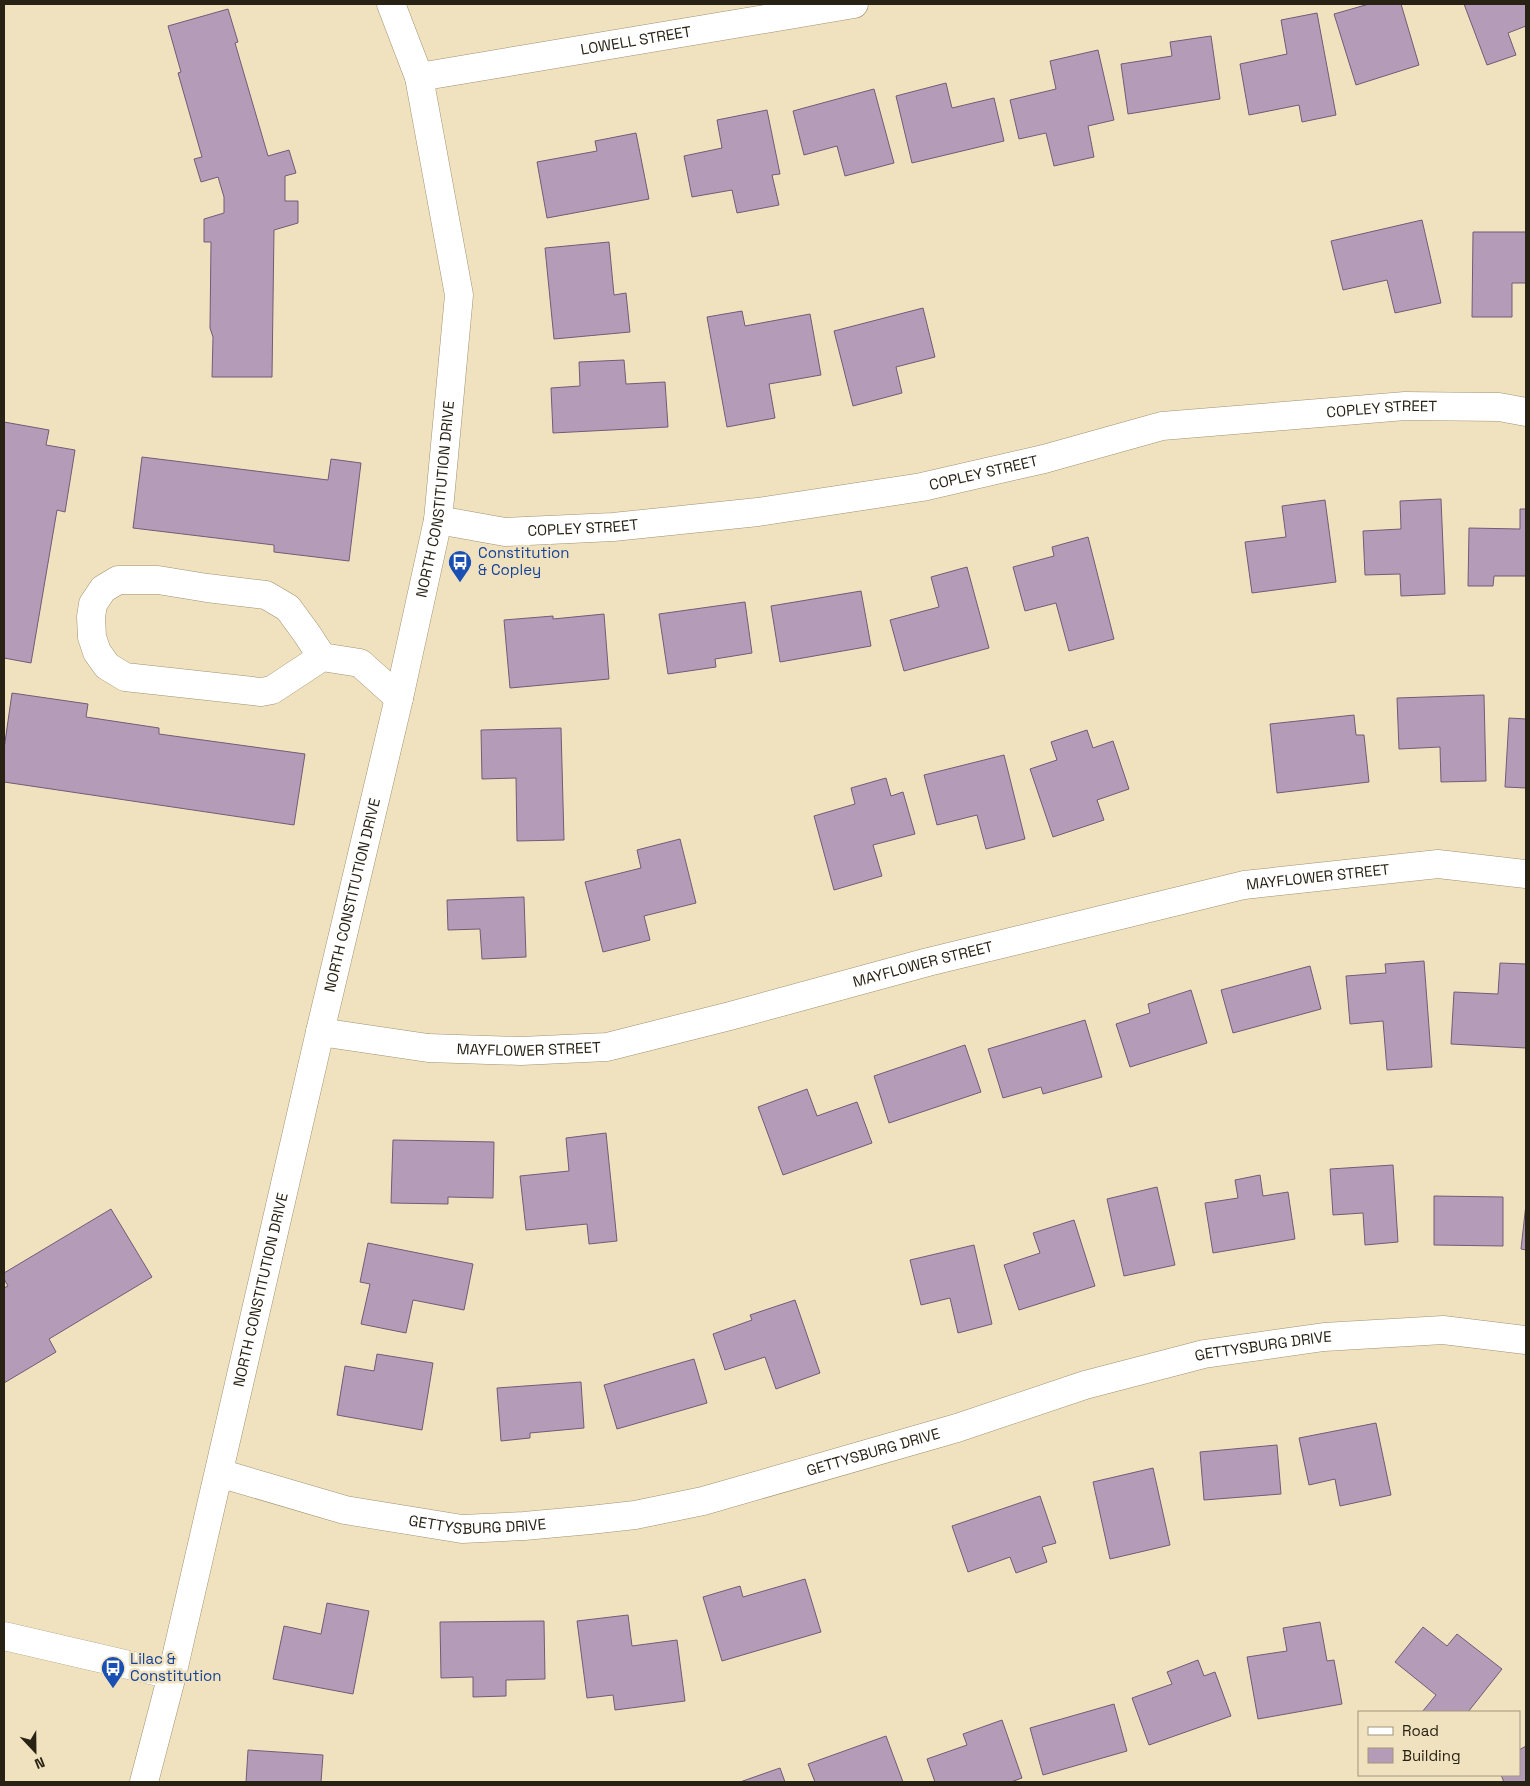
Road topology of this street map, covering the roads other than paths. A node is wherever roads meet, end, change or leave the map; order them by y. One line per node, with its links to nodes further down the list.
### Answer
1 (391, 4): 3 (street, NORTH CONSTITUTION DRIVE)
2 (854, 4): 3 (street, LOWELL STREET)
3 (419, 77): 5 (street, NORTH CONSTITUTION DRIVE)
4 (1526, 412): 5 (street, COPLEY STREET)
5 (438, 520): 7 (street, NORTH CONSTITUTION DRIVE)
6 (322, 657): 6 (street); 7 (street)
7 (400, 698): 9 (street, NORTH CONSTITUTION DRIVE)
8 (1526, 874): 9 (street, MAYFLOWER STREET)
9 (320, 1032): 11 (street, NORTH CONSTITUTION DRIVE)
10 (1526, 1340): 11 (street, GETTYSBURG DRIVE)
11 (219, 1473): 13 (street, NORTH CONSTITUTION DRIVE)
12 (4, 1636): 13 (street)
13 (172, 1675): 14 (street, NORTH CONSTITUTION DRIVE)
14 (144, 1782)

